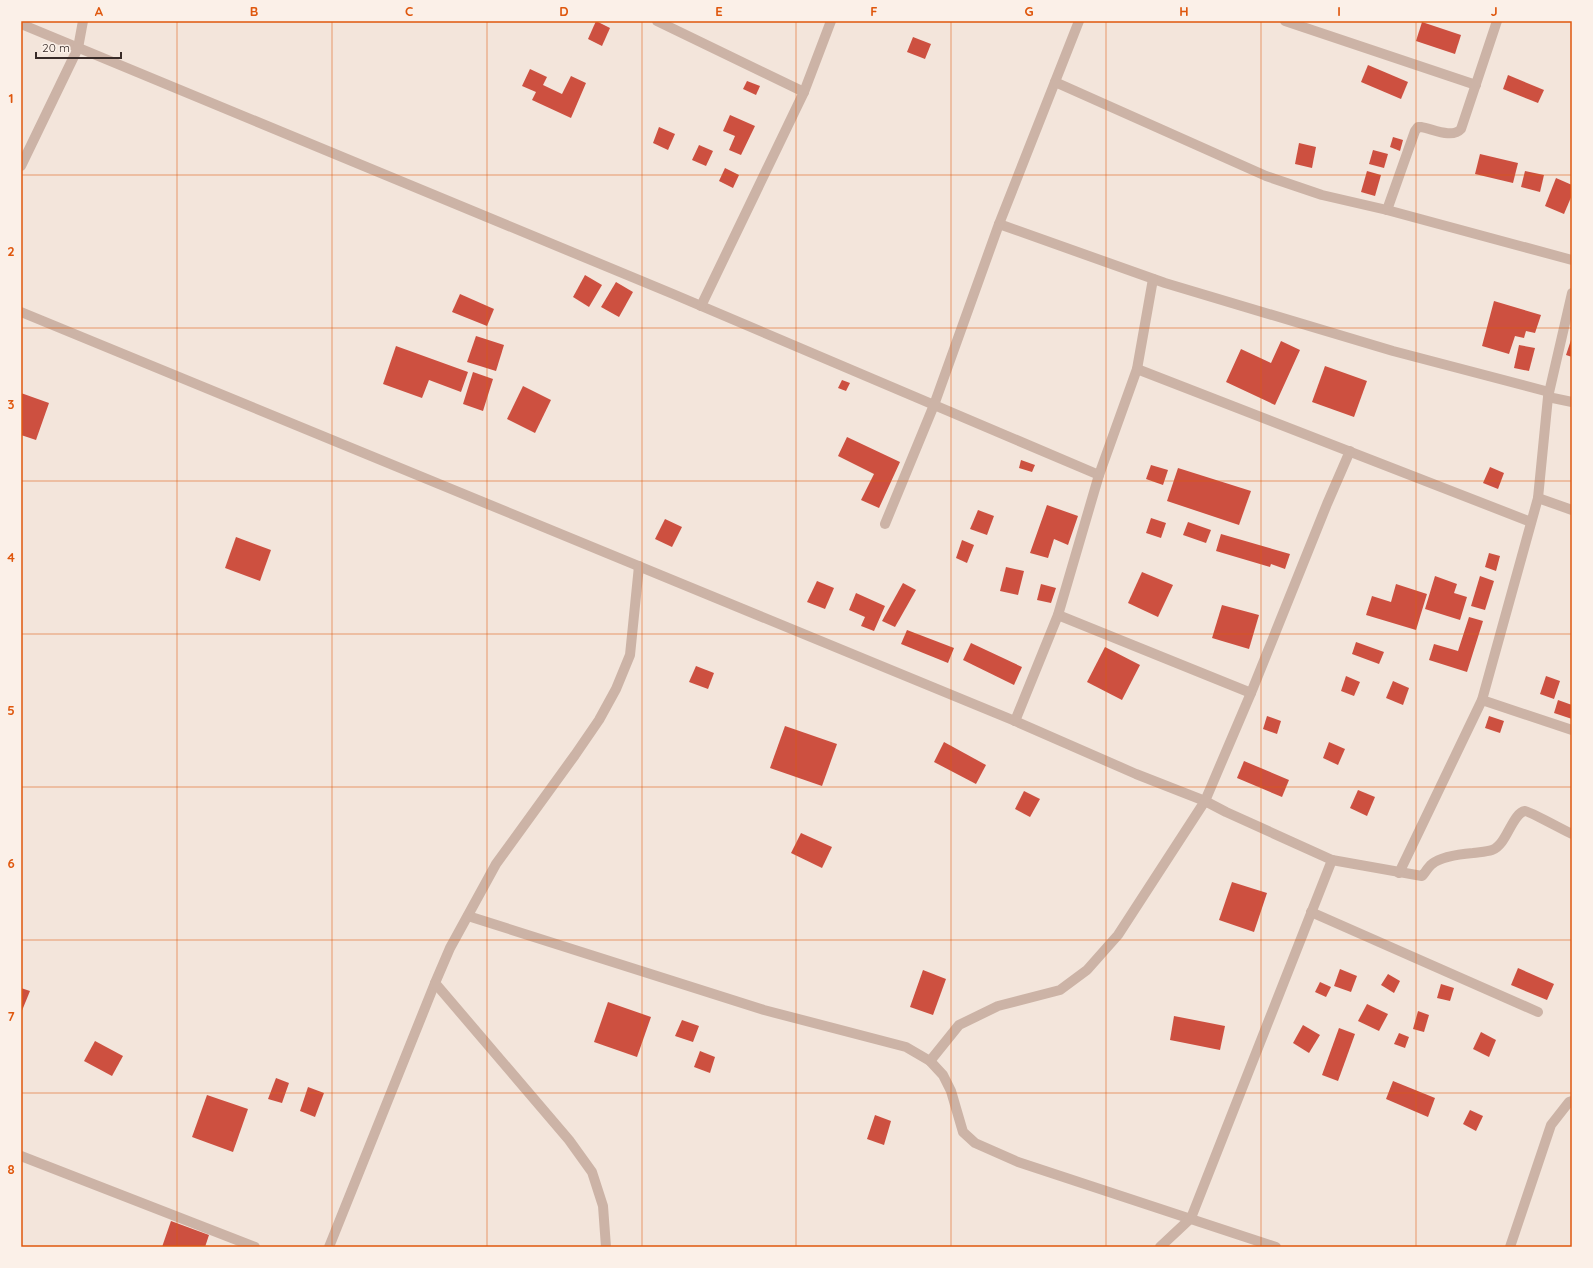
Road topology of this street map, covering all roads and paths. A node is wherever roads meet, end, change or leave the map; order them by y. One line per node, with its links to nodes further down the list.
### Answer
1 (83, 21): 8 (street)
2 (657, 21): 11 (street)
3 (831, 21): 11 (street)
4 (1079, 21): 9 (street)
5 (1285, 21): 10 (street)
6 (1497, 21): 10 (street)
7 (21, 24): 8 (street)
8 (78, 48): 12 (street); 18 (street)
9 (1054, 82): 13 (street); 14 (street)
10 (1476, 85): 13 (street)
11 (804, 92): 18 (street)
12 (21, 166)
13 (1386, 210): 15 (street)
14 (1000, 224): 16 (street); 23 (street)
15 (1572, 260)
16 (1153, 279): 20 (street); 21 (street)
17 (1572, 293): 21 (street)
18 (701, 306): 23 (street)
19 (21, 312): 30 (street)
20 (1137, 369): 24 (street); 25 (street)
21 (1548, 394): 22 (street); 26 (street)
22 (1572, 402)
23 (934, 405): 25 (street); 29 (street)
24 (1350, 451): 28 (street); 32 (street)
25 (1099, 475): 31 (street)
26 (1538, 498): 27 (street); 28 (street)
27 (1572, 510)
28 (1531, 522): 33 (street)
29 (885, 524)
30 (639, 566): 34 (street); 41 (street)
31 (1058, 615): 32 (street); 34 (street)
32 (1251, 694): 36 (street)
33 (1482, 700): 35 (street); 39 (street)
34 (1015, 721): 36 (street)
35 (1572, 730)
36 (1206, 801): 38 (street); 44 (street)
37 (1572, 834): 39 (street)
38 (1332, 860): 39 (street); 40 (street)
39 (1399, 873)
40 (1311, 912): 43 (street); 47 (street)
41 (468, 916): 42 (street); 44 (street)
42 (435, 983): 49 (street); 50 (street)
43 (1538, 1012)
44 (930, 1061): 47 (street)
45 (1572, 1101): 53 (street)
46 (21, 1156): 48 (street)
47 (1192, 1218): 51 (street); 52 (street)
48 (255, 1247)
49 (329, 1247)
50 (606, 1247)
51 (1160, 1247)
52 (1276, 1247)
53 (1510, 1247)

